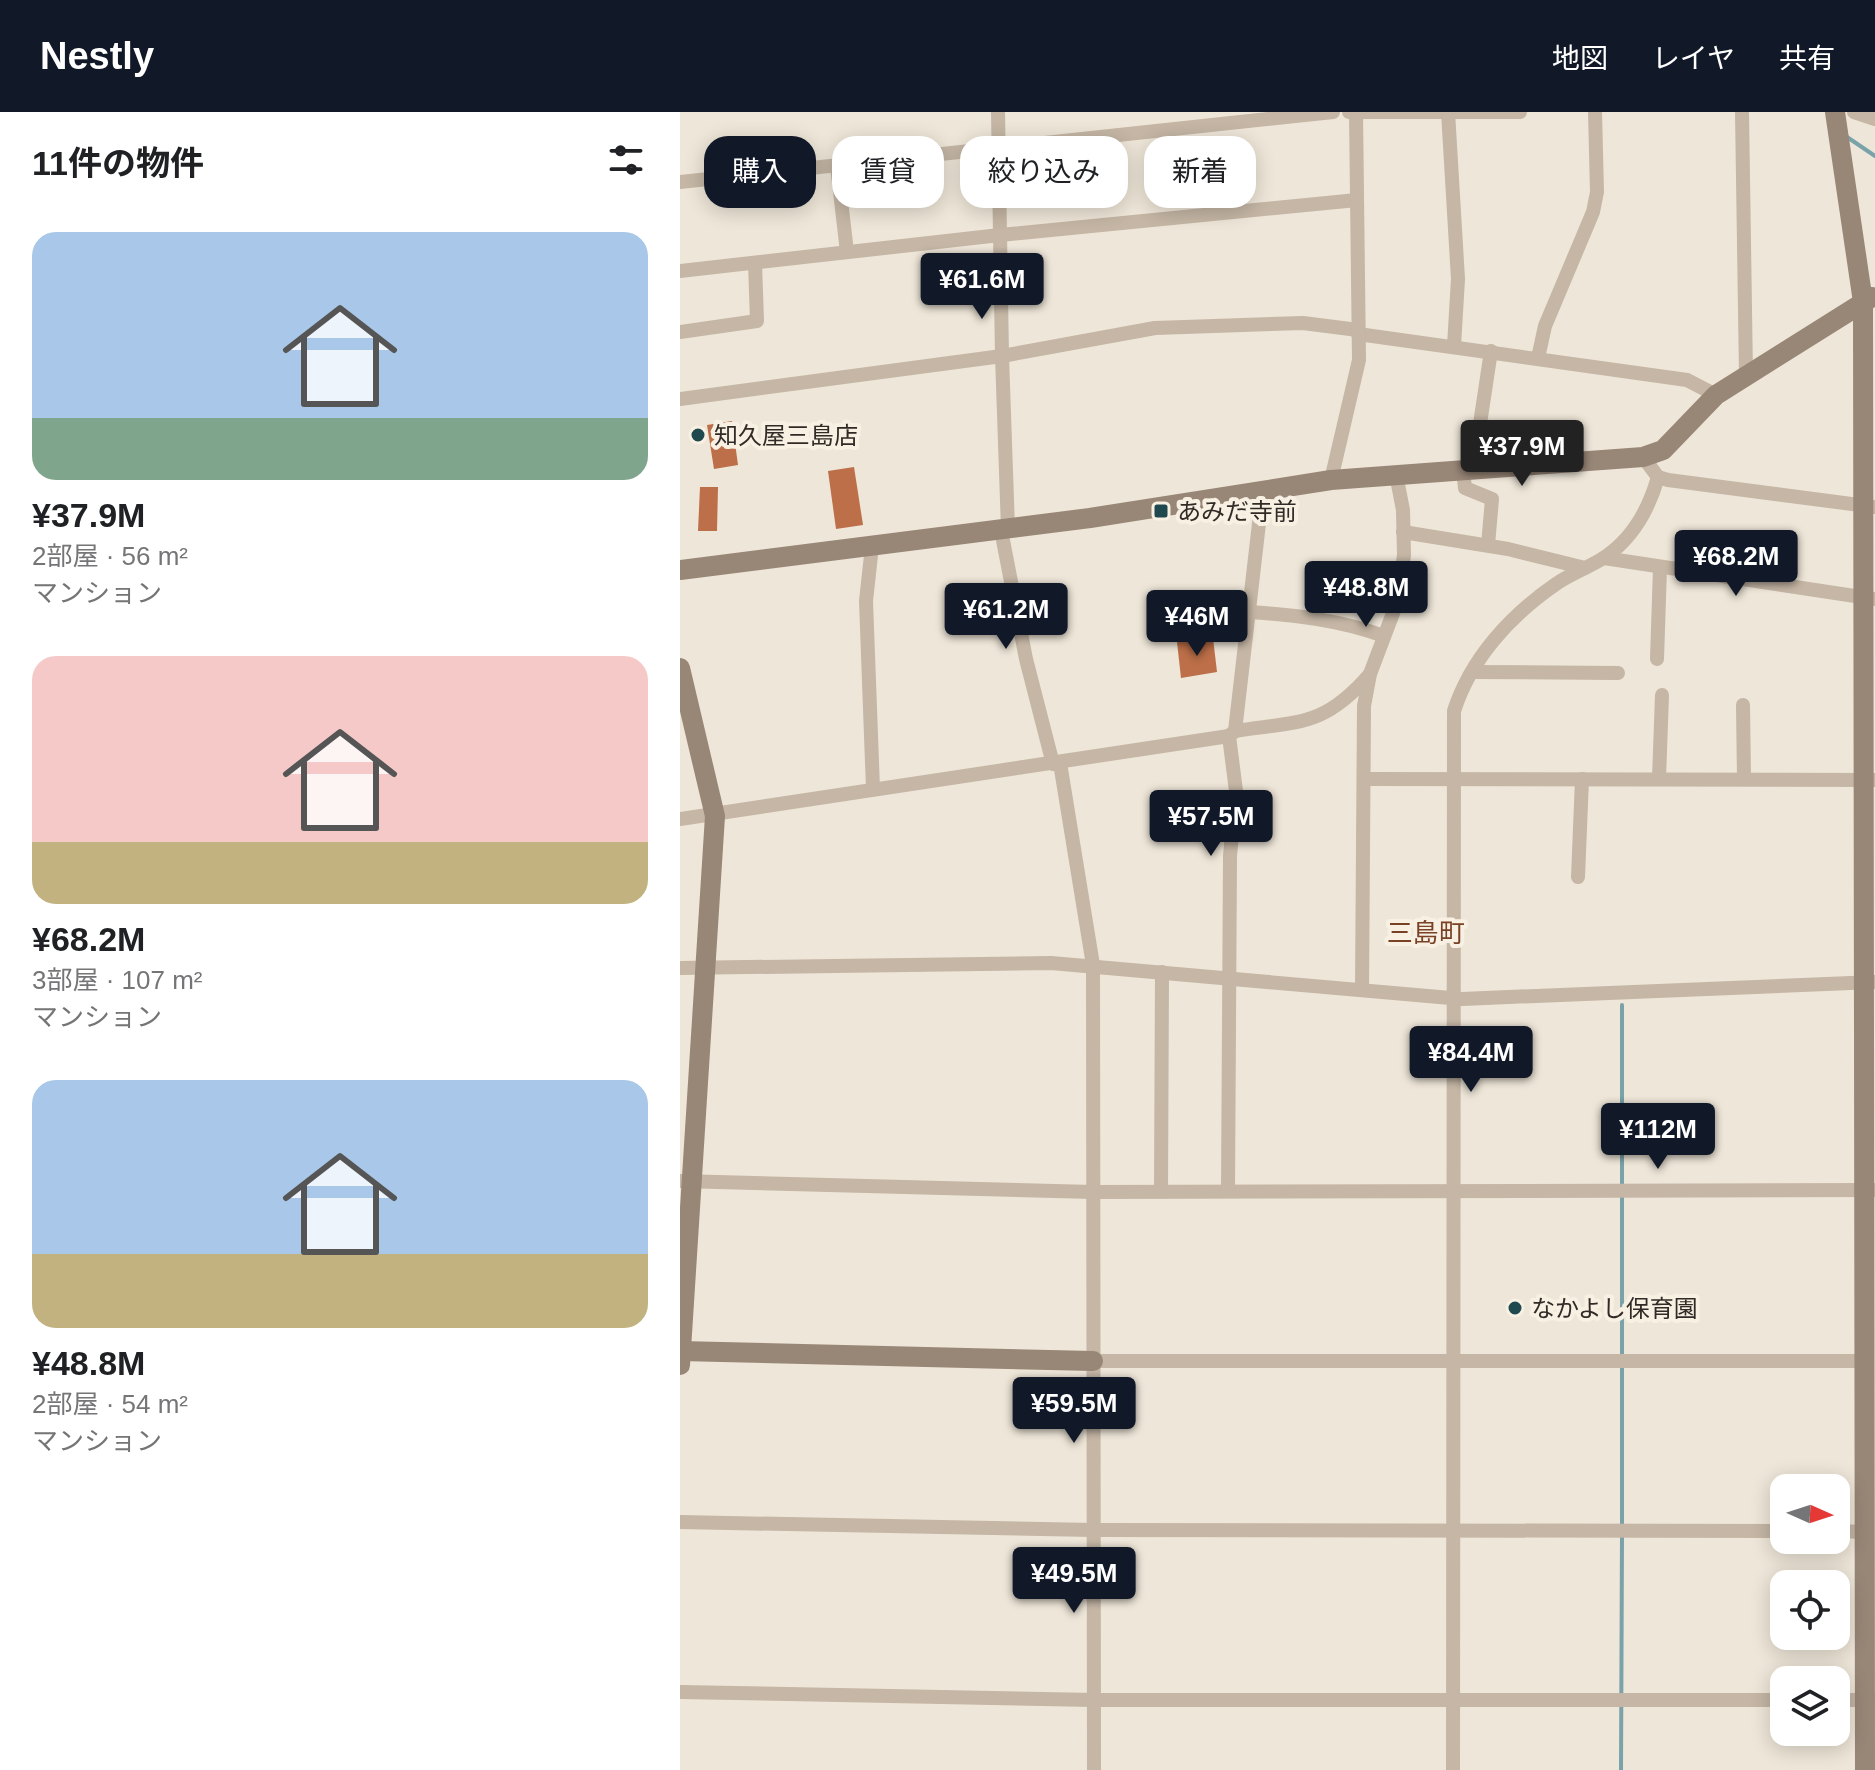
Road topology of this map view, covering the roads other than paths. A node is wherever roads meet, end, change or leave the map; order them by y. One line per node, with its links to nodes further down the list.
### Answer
1 (998, 112): 12 (street)
2 (1333, 112): 13 (street)
3 (1348, 112): 4 (street)
4 (1356, 112): 5 (street); 16 (street)
5 (1448, 112): 6 (street); 26 (street)
6 (1520, 112)
7 (1595, 112): 29 (street)
8 (1742, 112): 30 (street)
9 (1835, 112): 23 (street)
10 (1854, 112): 11 (street)
11 (1875, 119)
12 (999, 136)
13 (1110, 136)
14 (832, 167): 15 (street)
15 (680, 182)
16 (1357, 200): 19 (street); 25 (street)
17 (842, 208): 20 (street)
18 (1000, 208): 19 (street)
19 (1000, 235): 20 (street); 28 (street)
20 (847, 252): 21 (street)
21 (755, 263): 22 (street); 24 (street)
22 (680, 271)
23 (1869, 298): 30 (street); 33 (street)
24 (680, 332)
25 (1358, 332): 26 (street); 28 (street); 38 (street)
26 (1454, 346): 27 (street)
27 (1491, 351): 29 (street); 35 (street)
28 (1002, 356): 32 (street); 41 (street)
29 (1538, 358): 31 (street)
30 (1746, 375): 31 (street)
31 (1716, 395): 34 (street)
32 (680, 399)
33 (1870, 418): 40 (street)
34 (1643, 457): 35 (street); 37 (street)
35 (1468, 470): 36 (street); 43 (street)
36 (1396, 474): 38 (street); 42 (street)
37 (1658, 477): 40 (street); 45 (street)
38 (1331, 480): 39 (street)
39 (1263, 489): 41 (street); 50 (street)
40 (1870, 506): 49 (street)
41 (1005, 529): 44 (street); 60 (street)
42 (1403, 532): 43 (street); 51 (street)
43 (1488, 545): 46 (street)
44 (872, 546): 48 (street); 67 (street)
45 (1604, 558): 46 (street); 47 (street)
46 (1585, 568): 54 (street)
47 (1660, 568): 49 (street); 52 (street)
48 (680, 570)
49 (1870, 598): 66 (street)
50 (1249, 612): 51 (street); 59 (street)
51 (1384, 636): 56 (street)
52 (1657, 659)
53 (680, 668): 68 (street)
54 (1472, 672): 55 (street); 62 (street)
55 (1618, 673)
56 (1370, 674): 59 (street); 61 (street)
57 (1662, 695): 64 (street)
58 (1743, 705): 65 (street)
59 (1232, 733): 60 (street); 75 (street)
60 (1056, 764): 67 (street); 71 (street)
61 (1364, 779): 62 (street); 77 (street)
62 (1452, 779): 63 (street); 78 (street)
63 (1582, 779): 64 (street); 70 (street)
64 (1659, 779): 65 (street)
65 (1744, 779): 66 (street)
66 (1870, 780): 76 (street)
67 (873, 789): 68 (street)
68 (715, 816): 69 (street); 73 (street)
69 (680, 819)
70 (1578, 877)
71 (1093, 965): 73 (street); 74 (street); 84 (street)
72 (680, 968): 73 (street)
73 (706, 968): 79 (street)
74 (1162, 972): 75 (street); 82 (street)
75 (1229, 978): 77 (street); 83 (street)
76 (1870, 983): 78 (street); 81 (street)
77 (1362, 990): 78 (street)
78 (1453, 998): 80 (street)
79 (687, 1182): 84 (street); 86 (street)
80 (1452, 1190): 81 (street); 83 (street); 87 (street)
81 (1870, 1190): 85 (street)
82 (1161, 1191): 83 (street); 84 (street)
83 (1228, 1191)
84 (1093, 1192): 88 (street)
85 (1869, 1320): 89 (street)
86 (680, 1351): 88 (street); 90 (street)
87 (1453, 1360): 88 (street); 89 (street); 94 (street)
88 (1093, 1361): 93 (street)
89 (1864, 1361): 91 (street)
90 (680, 1365)
91 (1870, 1441): 95 (street)
92 (680, 1522): 93 (street)
93 (1093, 1530): 94 (street); 98 (street)
94 (1453, 1530): 96 (street); 99 (street)
95 (1869, 1530): 101 (street)
96 (1770, 1531)
97 (680, 1692): 98 (street)
98 (1094, 1700): 99 (street); 102 (street)
99 (1453, 1700): 100 (street); 103 (street)
100 (1770, 1700)
101 (1870, 1700): 104 (street)
102 (1094, 1770)
103 (1453, 1770)
104 (1865, 1770)

